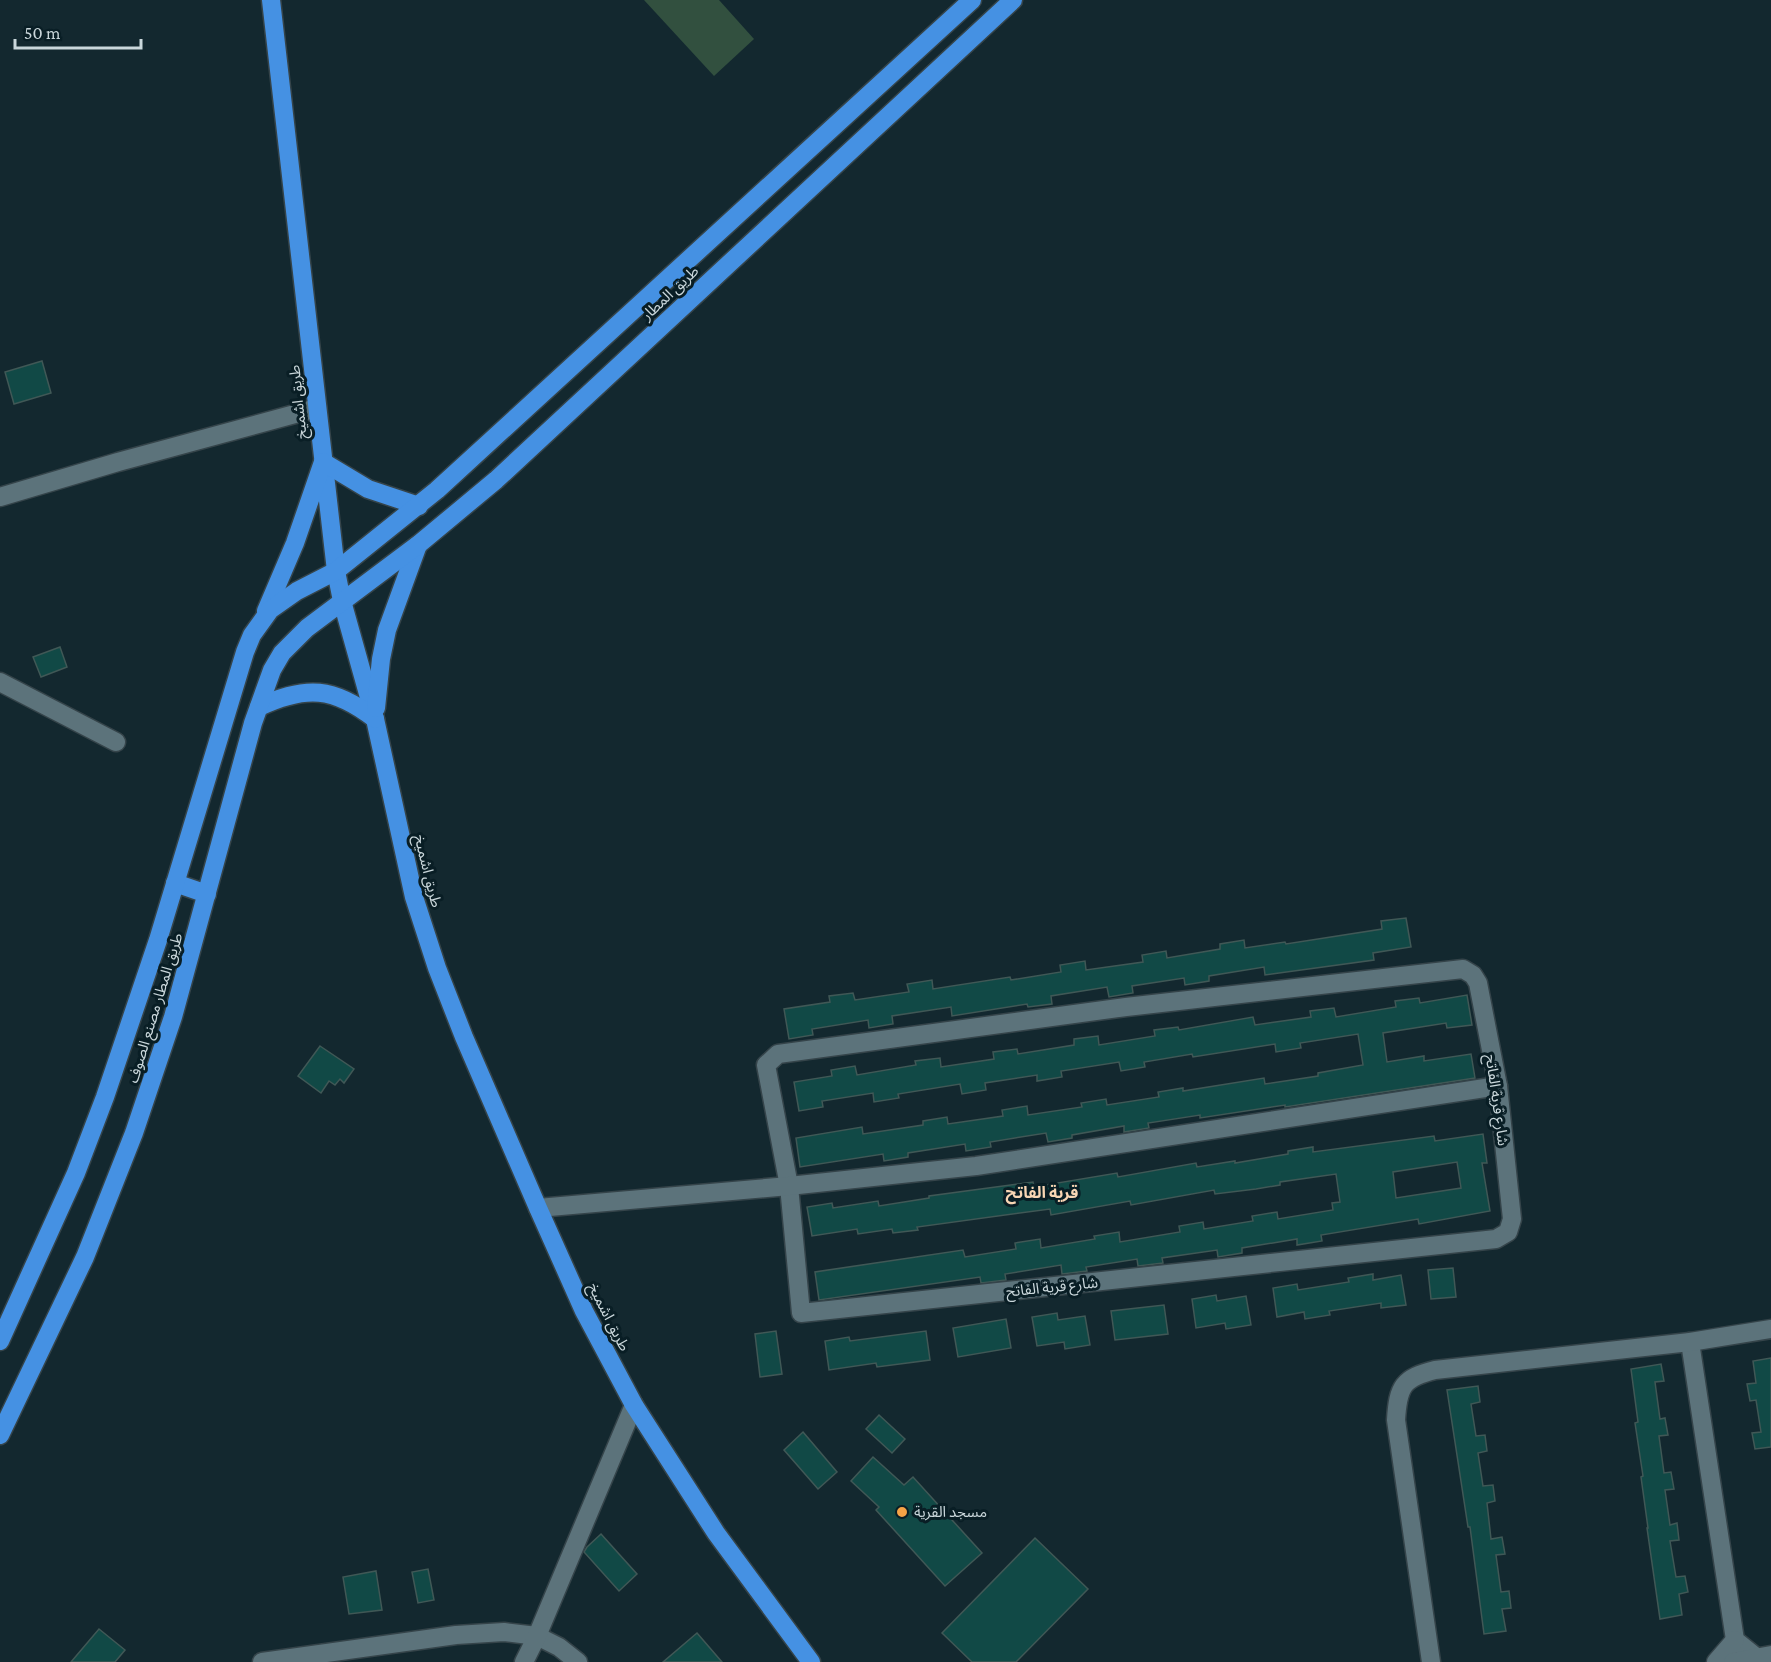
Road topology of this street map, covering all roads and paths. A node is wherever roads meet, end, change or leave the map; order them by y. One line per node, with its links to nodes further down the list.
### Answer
1 (271, 0): 4 (highway, طريق اشميخ)
2 (972, 0): 6 (highway, طريق المطار)
3 (1013, 0): 9 (highway, طريق المطار)
4 (317, 408): 5 (highway, طريق اشميخ); 7 (street)
5 (323, 462): 8 (highway); 11 (highway, طريق اشميخ); 13 (highway)
6 (437, 490): 8 (highway, طريق المطار); 9 (highway)
7 (0, 497)
8 (419, 506): 11 (highway, طريق المطار)
9 (447, 521): 10 (highway, طريق المطار)
10 (418, 544): 12 (highway, طريق المطار); 16 (highway)
11 (336, 571): 12 (highway, طريق اشميخ); 13 (highway, طريق المطار مصنع الصوف)
12 (342, 601): 15 (highway, طريق المطار مصنع الصوف); 16 (highway, طريق اشميخ)
13 (261, 621): 18 (highway, طريق المطار مصنع الصوف)
14 (0, 682): 17 (street)
15 (259, 706): 16 (highway); 19 (highway, طريق المطار مصنع الصوف)
16 (375, 719): 22 (highway, طريق اشميخ)
17 (116, 742)
18 (175, 883): 19 (highway); 24 (highway, طريق المطار مصنع الصوف)
19 (207, 894): 27 (highway, طريق المطار مصنع الصوف)
20 (1498, 1086): 21 (street); 21 (street, شارع قرية الفاتح); 21 (street, شارع قرية الفاتح)
21 (789, 1186): 22 (street)
22 (538, 1208): 26 (highway, طريق اشميخ)
23 (1771, 1329): 25 (street)
24 (0, 1341)
25 (1690, 1342): 29 (street); 36 (street)
26 (634, 1405): 28 (street); 35 (highway, طريق اشميخ)
27 (0, 1436)
28 (537, 1636): 31 (street); 33 (street); 34 (street)
29 (1735, 1640): 30 (street); 37 (street)
30 (1761, 1658): 38 (street)
31 (293, 1660): 32 (street)
32 (262, 1662)
33 (524, 1662)
34 (578, 1662)
35 (812, 1662)
36 (1431, 1662)
37 (1716, 1662)
38 (1734, 1662)

